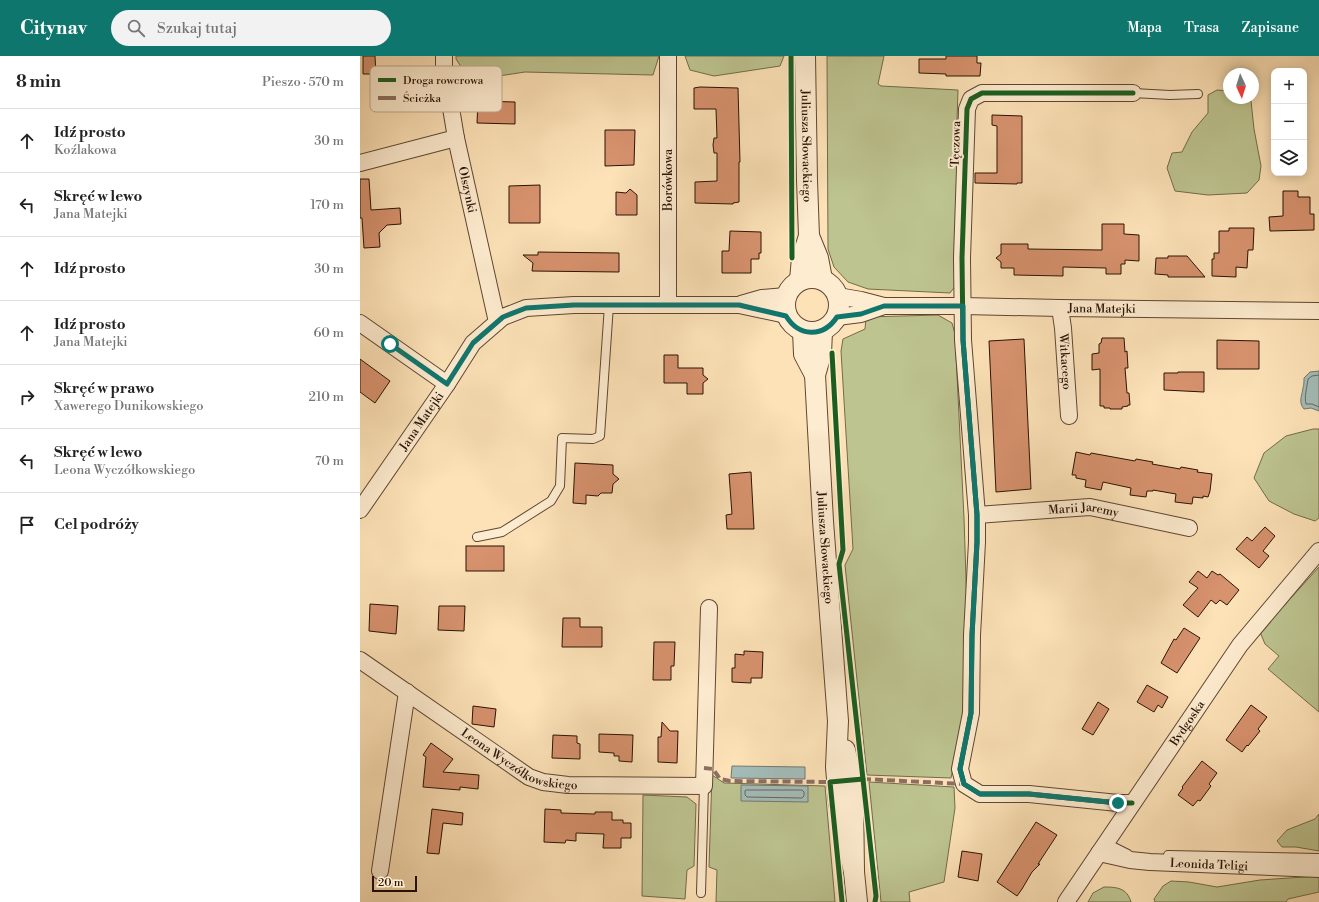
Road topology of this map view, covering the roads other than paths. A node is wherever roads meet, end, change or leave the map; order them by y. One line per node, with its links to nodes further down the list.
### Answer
1 (668, 56): 13 (street, Borówkowa)
2 (805, 56): 8 (street, Juliusza Słowackiego)
3 (1134, 93): 4 (lane); 16 (street, Tęczowa)
4 (1198, 94)
5 (452, 112): 6 (street, Olszynki)
6 (456, 138): 7 (street); 20 (street, Olszynki)
7 (360, 163)
8 (809, 236): 9 (street, Juliusza Słowackiego); 10 (street, Juliusza Słowackiego)
9 (822, 279): 10 (street); 11 (street)
10 (800, 280): 14 (street)
11 (838, 296): 15 (street, Jana Matejki); 19 (street)
12 (609, 305): 13 (street, Jana Matejki); 20 (street, Jana Matejki); 28 (lane)
13 (668, 305): 14 (street, Jana Matejki)
14 (786, 306): 22 (street)
15 (884, 306): 16 (street, Jana Matejki); 19 (street, Jana Matejki)
16 (963, 306): 17 (street, Jana Matejki); 26 (street)
17 (1060, 308): 18 (street, Jana Matejki); 24 (street, Witkacego)
18 (1319, 311)
19 (837, 317): 22 (street)
20 (497, 322): 23 (street, Jana Matejki)
21 (360, 323): 23 (street)
22 (813, 331): 40 (street, Juliusza Słowackiego)
23 (447, 384): 25 (street, Jana Matejki)
24 (1069, 416)
25 (360, 510)
26 (977, 515): 27 (street, Marii Jaremy); 34 (street)
27 (1189, 528)
28 (477, 537)
29 (1319, 551): 34 (street, Bydgoska)
30 (709, 608): 33 (street)
31 (360, 660): 32 (street, Leona Wyczółkowskiego)
32 (407, 692): 33 (street, Leona Wyczółkowskiego); 38 (street)
33 (704, 786): 39 (lane)
34 (1132, 803): 35 (street, Bydgoska)
35 (1103, 848): 36 (lane); 37 (street, Leonida Teligi); 41 (street, Bydgoska)
36 (1319, 858)
37 (1319, 869)
38 (380, 871)
39 (701, 893)
40 (857, 902)
41 (1066, 902)

